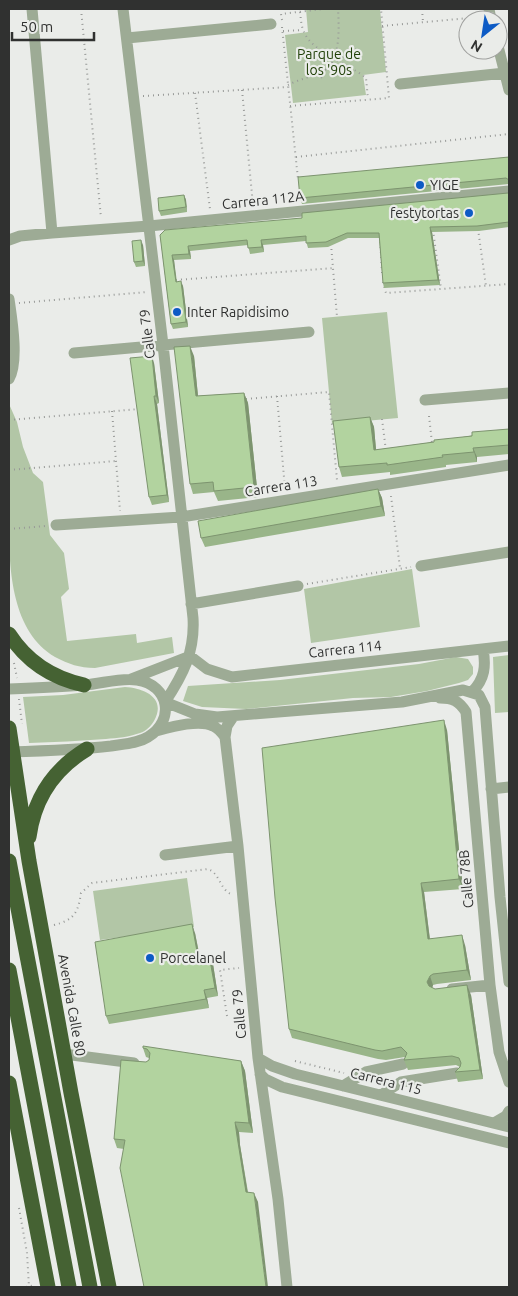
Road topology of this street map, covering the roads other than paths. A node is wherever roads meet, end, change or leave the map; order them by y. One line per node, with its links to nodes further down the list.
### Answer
1 (32, 9): 11 (street)
2 (123, 9): 4 (street, Calle 79)
3 (271, 24): 4 (street)
4 (127, 38): 10 (street, Calle 79)
5 (502, 60): 6 (street)
6 (505, 73): 7 (street); 8 (street)
7 (400, 84)
8 (509, 90)
9 (509, 191): 10 (street, Carrera 112A)
10 (149, 226): 11 (street, Carrera 112A); 16 (street, Calle 79)
11 (52, 233): 12 (street, Carrera 112A)
12 (12, 237)
13 (9, 299): 14 (street)
14 (9, 304): 18 (street)
15 (309, 332): 16 (street)
16 (164, 345): 17 (street); 22 (street, Calle 79)
17 (74, 353)
18 (9, 379)
19 (509, 393): 20 (street)
20 (425, 400)
21 (509, 465): 22 (street, Carrera 113)
22 (181, 517): 23 (street, Carrera 113); 27 (street, Calle 79)
23 (56, 525)
24 (509, 552): 25 (street)
25 (421, 566)
26 (298, 586): 27 (street)
27 (192, 604): 31 (street, Calle 79)
28 (9, 634): 33 (highway)
29 (509, 646): 30 (street, Carrera 114)
30 (483, 649): 31 (street, Carrera 114); 35 (street)
31 (190, 656): 32 (street); 37 (street, Calle 79)
32 (130, 679): 33 (street); 37 (street)
33 (84, 685): 34 (street)
34 (9, 689)
35 (472, 692): 36 (street); 45 (street)
36 (432, 698): 38 (street); 52 (street, Calle 78B)
37 (165, 702): 38 (street); 40 (street)
38 (232, 716): 41 (street)
39 (15, 726): 43 (highway, Avenida Calle 80)
40 (156, 731): 41 (street); 42 (street)
41 (225, 737): 46 (street, Calle 79)
42 (87, 749): 43 (street); 49 (highway)
43 (10, 752): 49 (highway, Avenida Calle 80)
44 (509, 787): 45 (street)
45 (491, 789): 51 (street)
46 (238, 846): 47 (street); 55 (street, Calle 79)
47 (166, 855)
48 (9, 861): 72 (highway)
49 (29, 861): 54 (highway, Avenida Calle 80)
50 (9, 970): 71 (highway)
51 (509, 982)
52 (490, 985): 53 (street); 60 (street, Calle 78B)
53 (438, 991)
54 (64, 1054): 57 (street); 73 (highway, Avenida Calle 80)
55 (258, 1058): 59 (street, Calle 79); 62 (street, Carrera 115)
56 (403, 1064): 62 (street)
57 (146, 1065)
58 (457, 1072): 64 (street)
59 (260, 1074): 63 (street); 65 (street, Calle 79)
60 (509, 1082)
61 (9, 1083): 70 (highway)
62 (343, 1086): 64 (street, Carrera 115)
63 (282, 1087): 65 (street); 69 (street)
64 (381, 1095): 67 (street, Carrera 115)
65 (264, 1104): 74 (street, Calle 79)
66 (509, 1111): 67 (street)
67 (494, 1124): 68 (street, Carrera 115)
68 (509, 1127)
69 (509, 1143)
70 (48, 1287)
71 (69, 1287)
72 (90, 1287)
73 (109, 1287)
74 (286, 1287)

